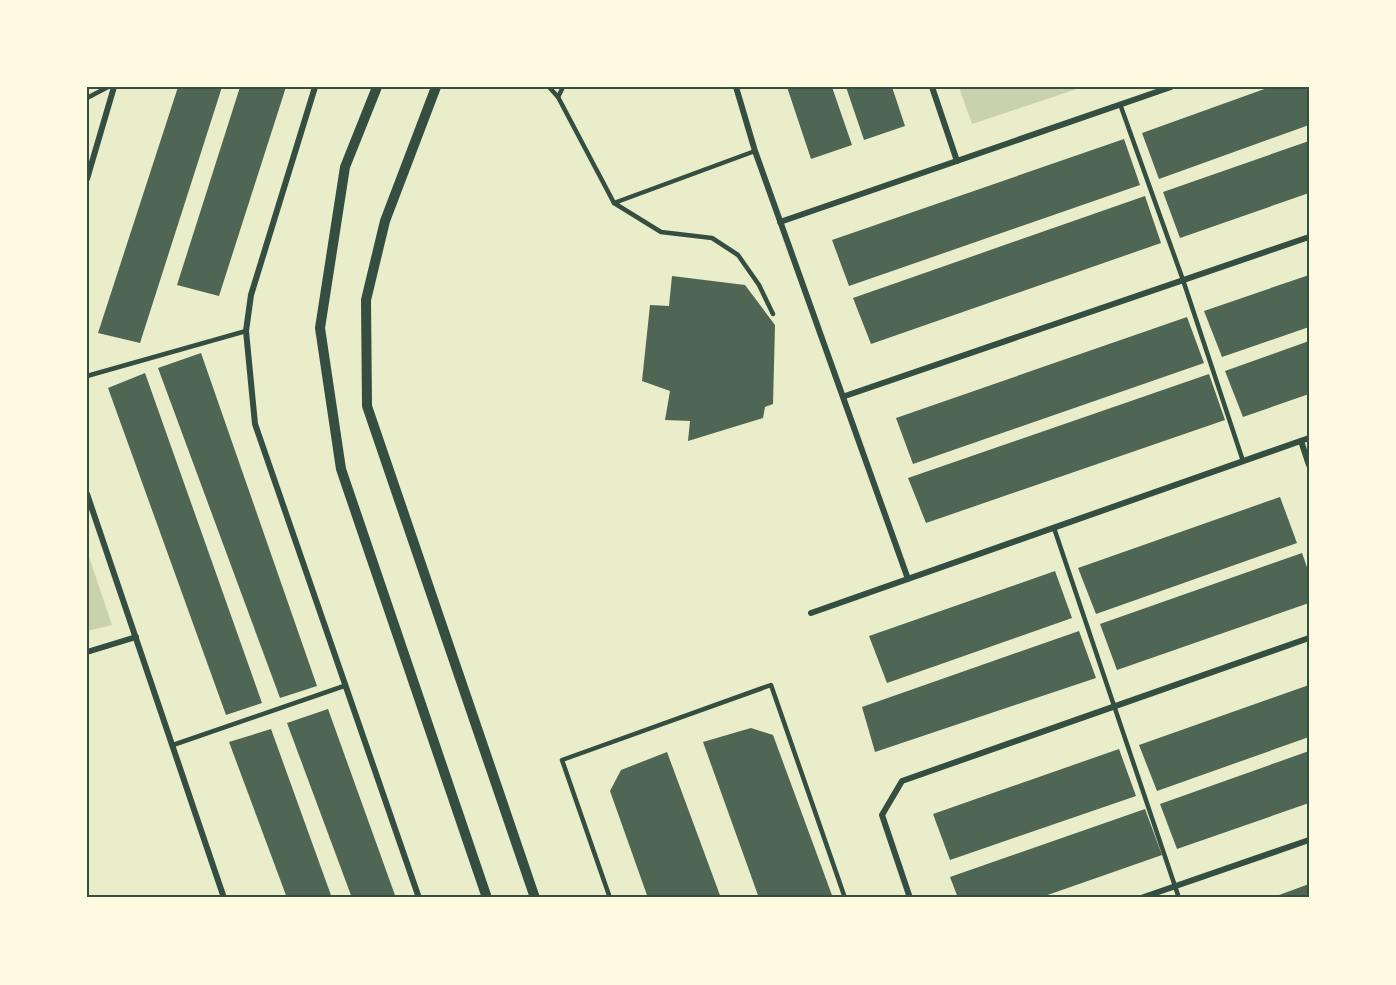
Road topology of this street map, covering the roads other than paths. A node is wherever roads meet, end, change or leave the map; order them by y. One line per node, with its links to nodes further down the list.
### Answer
1 (108, 87): 12 (lane)
2 (114, 87): 16 (street)
3 (315, 87): 22 (street)
4 (377, 87): 43 (street)
5 (436, 87): 44 (street)
6 (549, 87): 11 (lane)
7 (563, 87): 11 (lane)
8 (736, 87): 14 (street)
9 (932, 87): 15 (street)
10 (1171, 87): 13 (street)
11 (558, 97): 17 (lane)
12 (87, 98)
13 (1120, 104): 15 (street); 20 (lane)
14 (755, 151): 17 (lane); 18 (street)
15 (957, 161): 18 (street)
16 (87, 178)
17 (614, 203): 21 (lane)
18 (780, 222): 24 (street)
19 (1309, 237): 20 (street)
20 (1183, 280): 24 (street); 27 (lane)
21 (773, 314)
22 (246, 331): 23 (lane); 36 (street)
23 (87, 376)
24 (845, 396): 31 (street)
25 (1309, 438): 26 (street)
26 (1301, 441): 27 (street); 28 (street)
27 (1243, 461): 30 (street)
28 (1309, 465)
29 (87, 494): 33 (street)
30 (1054, 528): 31 (street); 37 (lane)
31 (908, 579): 32 (street)
32 (811, 613)
33 (136, 637): 35 (street); 38 (street)
34 (1309, 638): 37 (street)
35 (87, 652)
36 (344, 686): 38 (lane); 42 (street)
37 (1114, 706): 40 (lane); 47 (street)
38 (173, 745): 41 (street)
39 (1309, 840): 40 (street)
40 (1175, 886): 48 (street); 49 (lane)
41 (224, 898)
42 (419, 898)
43 (487, 898)
44 (535, 898)
45 (609, 898): 46 (lane)
46 (845, 898)
47 (910, 898)
48 (1141, 898)
49 (1179, 898)

